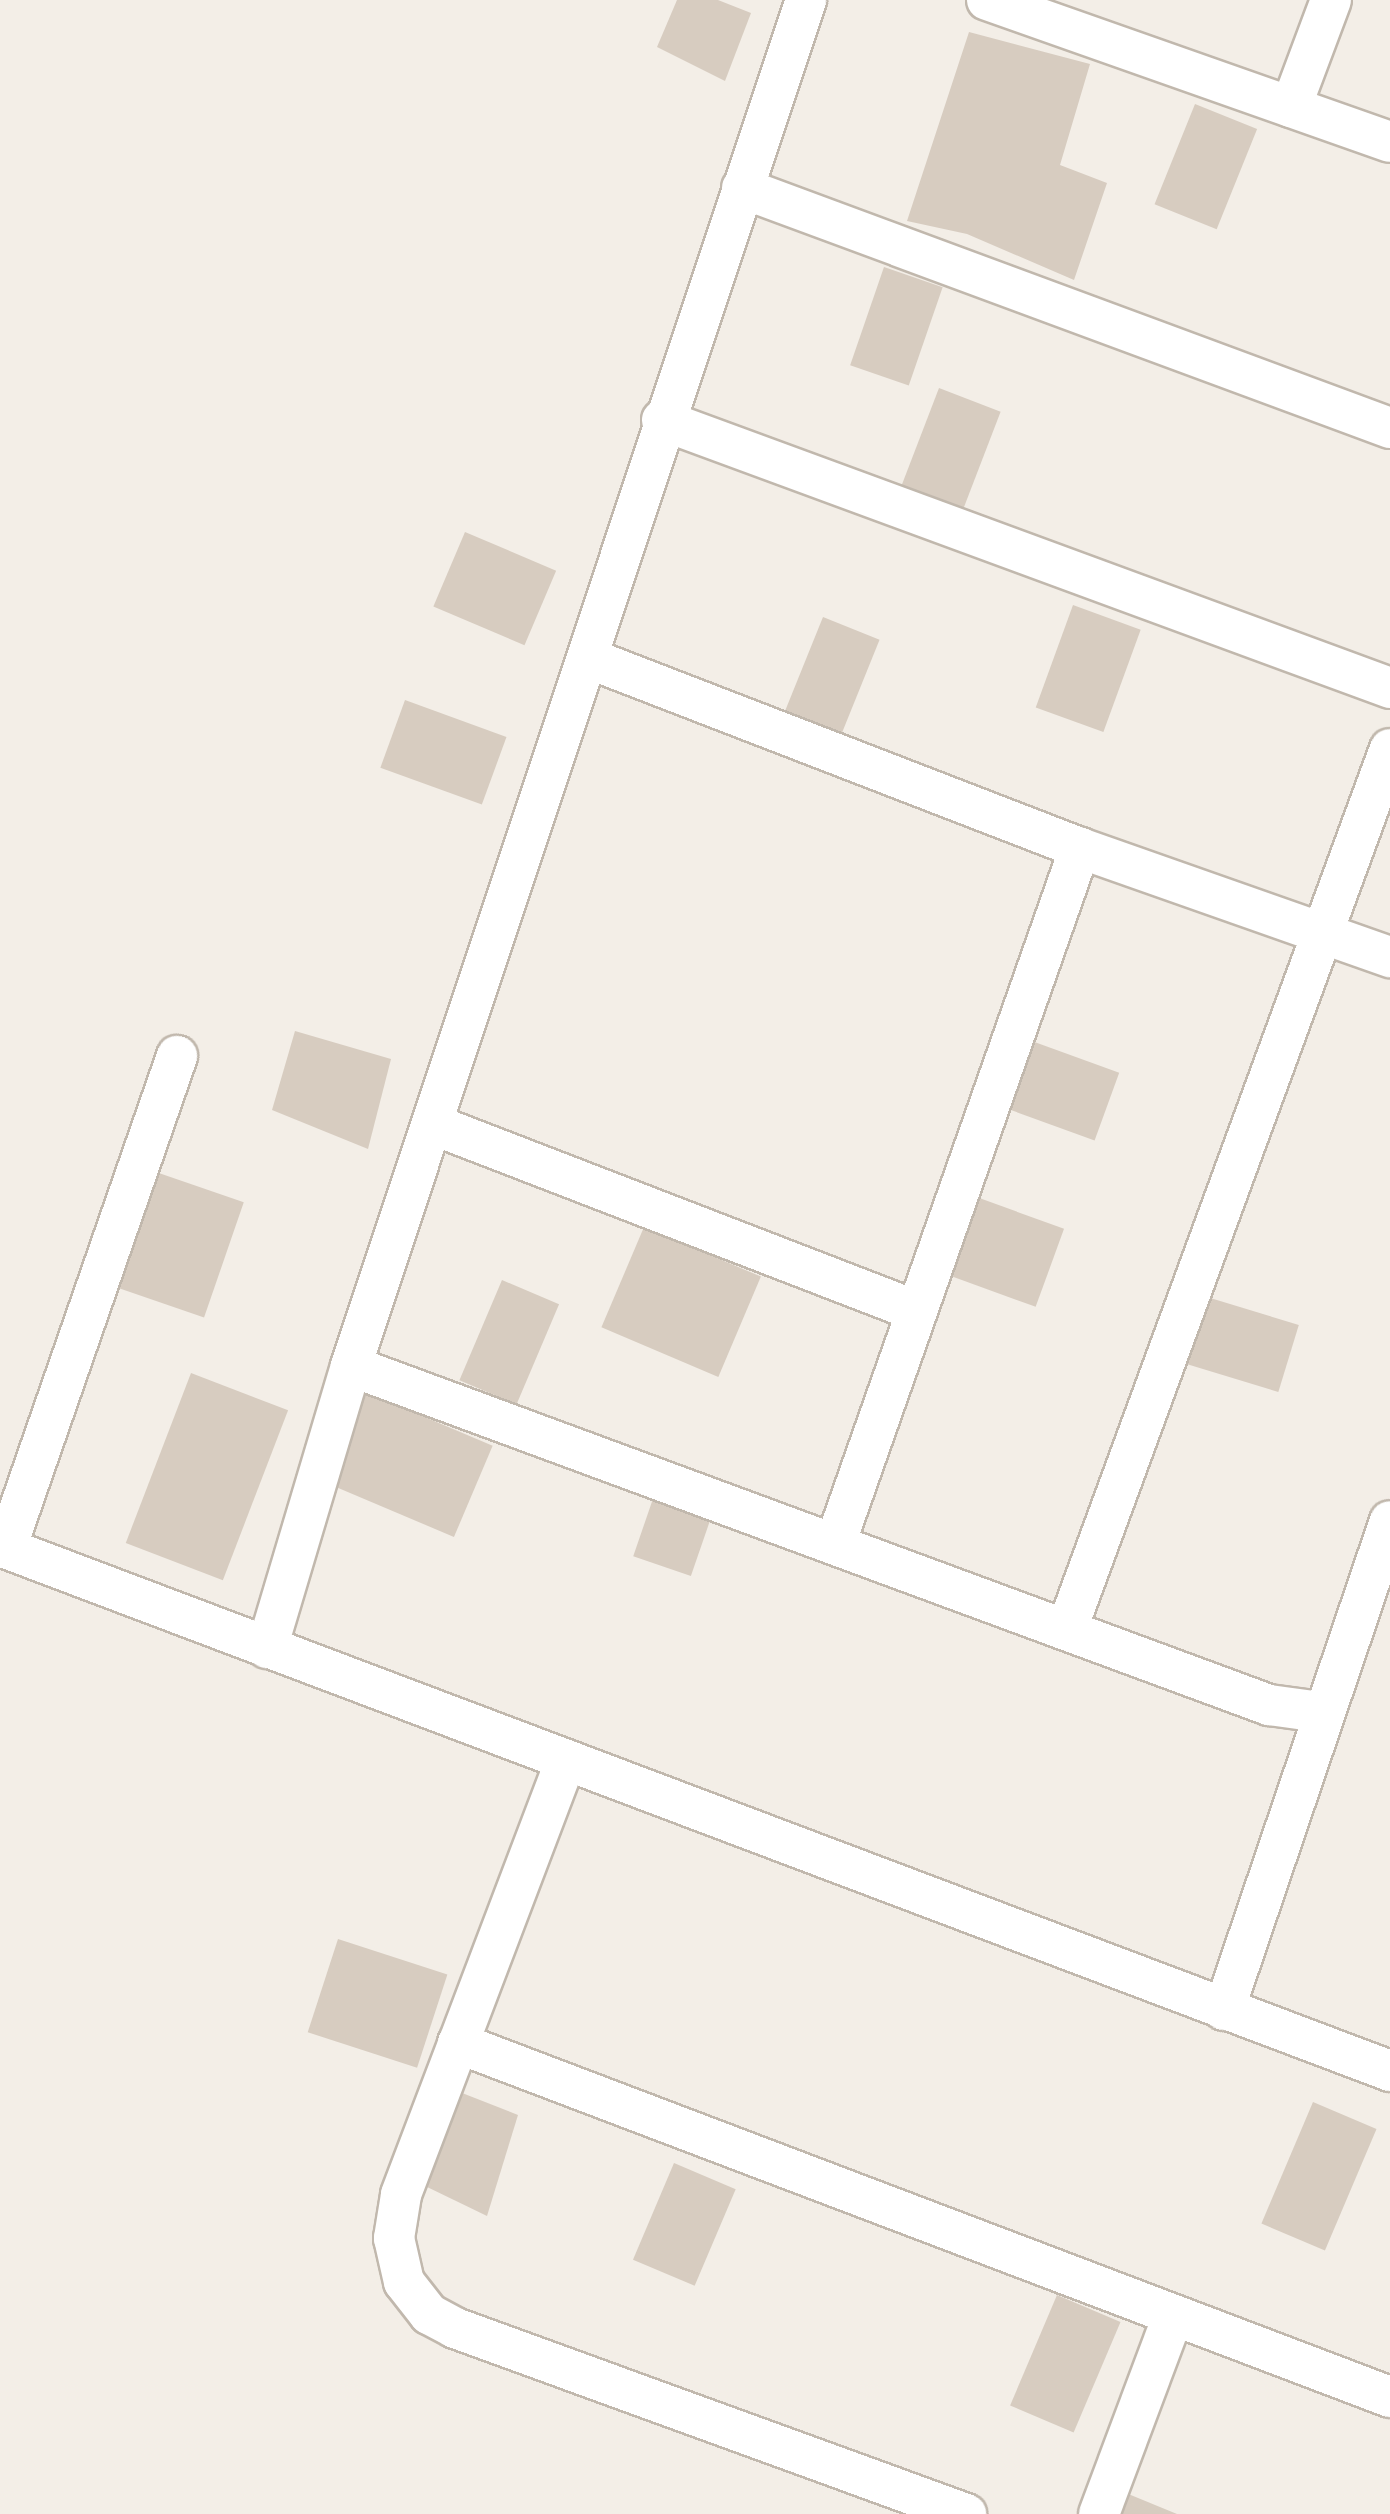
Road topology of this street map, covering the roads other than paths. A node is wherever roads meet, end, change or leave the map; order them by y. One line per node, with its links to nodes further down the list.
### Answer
1 (806, 0): 7 (street)
2 (987, 0): 4 (street)
3 (1331, 0): 5 (street)
4 (1066, 12): 5 (street)
5 (1291, 107): 6 (street)
6 (1390, 142)
7 (742, 188): 8 (street); 9 (street)
8 (662, 420): 10 (street); 11 (street)
9 (1390, 428)
10 (588, 658): 13 (street); 17 (street)
11 (1390, 688)
12 (1390, 749): 14 (street)
13 (1080, 848): 14 (street); 18 (street)
14 (1324, 934): 15 (street); 23 (street)
15 (1390, 957)
16 (177, 1056): 22 (street)
17 (432, 1124): 18 (street); 19 (street)
18 (914, 1310): 21 (street)
19 (351, 1366): 21 (street); 24 (street)
20 (1390, 1521): 25 (street)
21 (836, 1541): 23 (street)
22 (3, 1547): 24 (street)
23 (1068, 1626): 25 (street)
24 (267, 1648): 26 (street)
25 (1320, 1712): 27 (street)
26 (566, 1760): 27 (street); 28 (street)
27 (1224, 2010): 29 (street)
28 (458, 2043): 30 (street); 32 (street)
29 (1390, 2071)
30 (1172, 2319): 31 (street); 33 (street)
31 (1390, 2397)
32 (966, 2514)
33 (1099, 2514)

